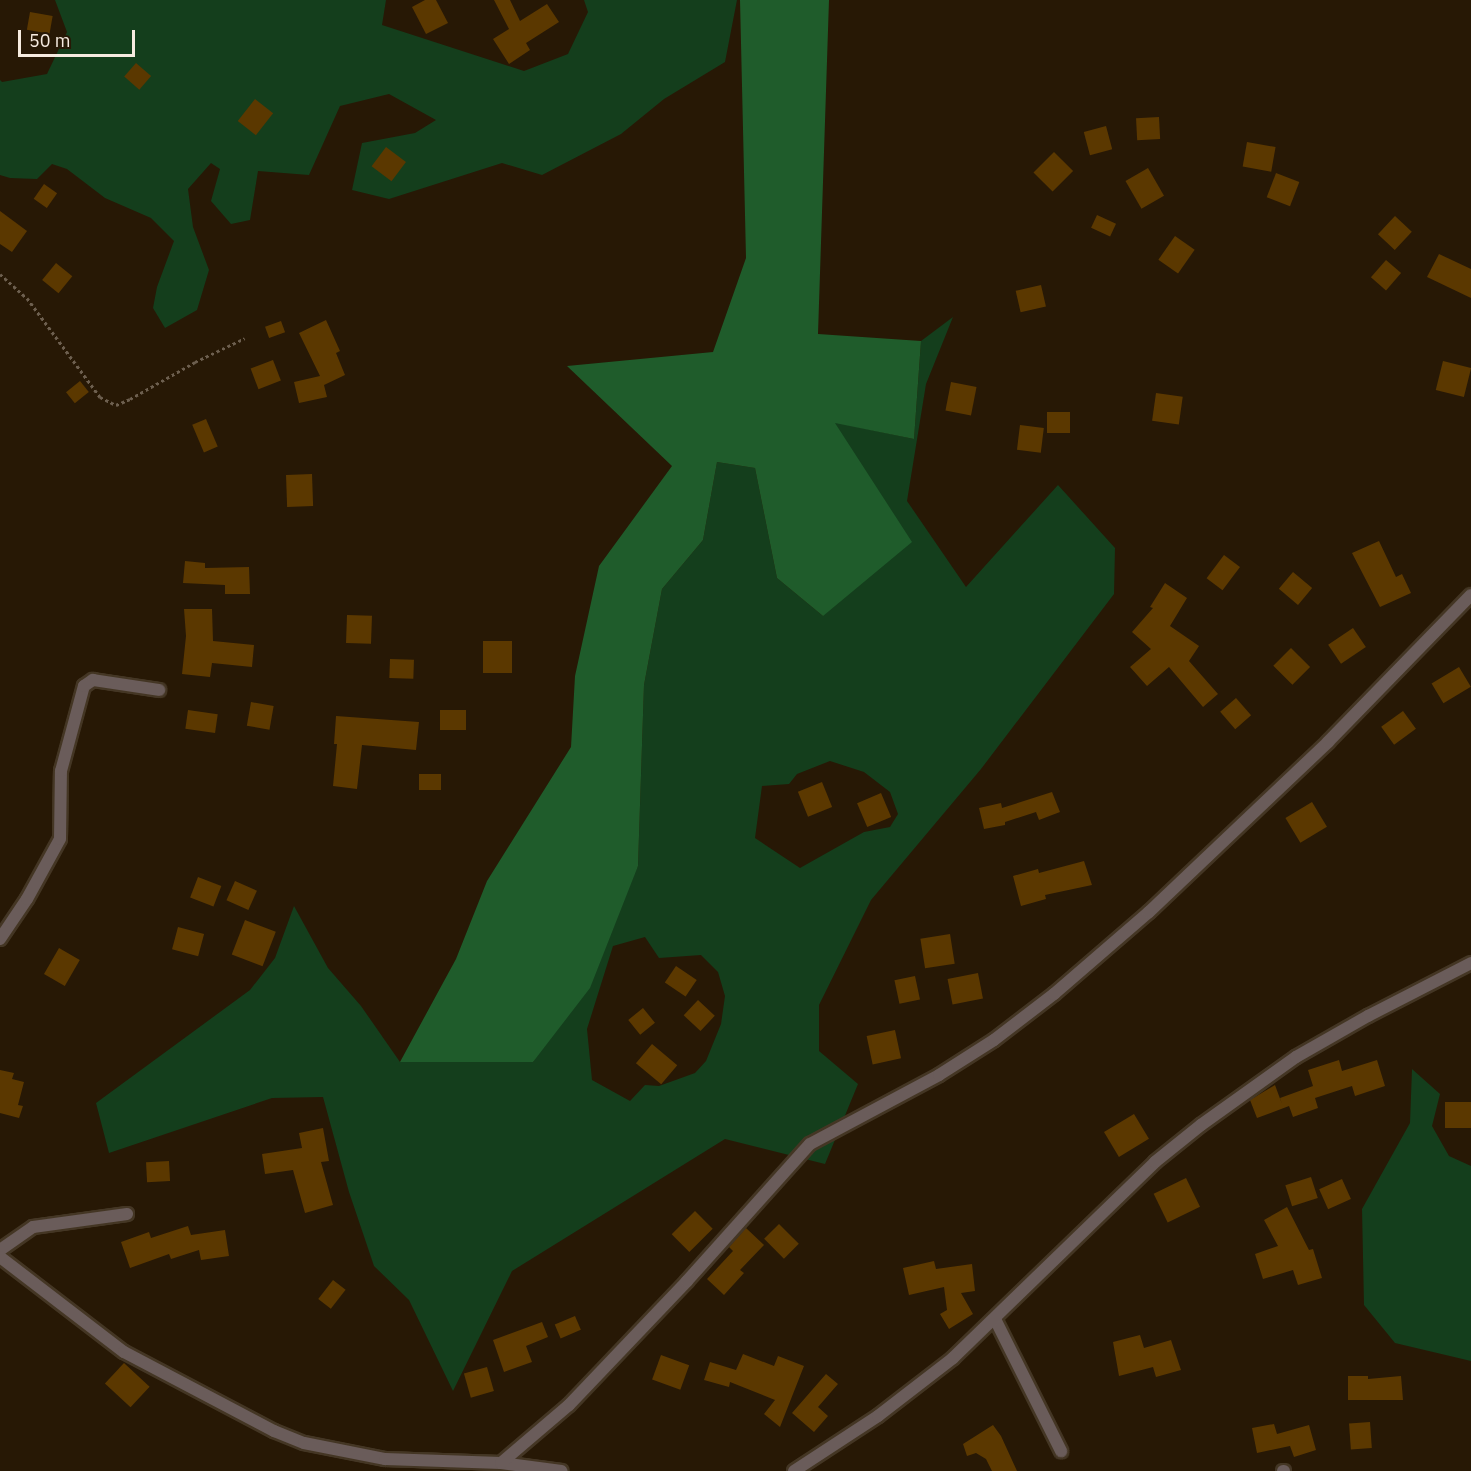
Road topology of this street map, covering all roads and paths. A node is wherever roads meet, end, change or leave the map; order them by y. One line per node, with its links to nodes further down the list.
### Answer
1 (0, 274): 2 (path)
2 (245, 338)
3 (1471, 595): 12 (street)
4 (159, 690): 5 (street)
5 (0, 939)
6 (1471, 963): 10 (street)
7 (127, 1214): 8 (street)
8 (0, 1250)
9 (0, 1257): 12 (street)
10 (995, 1319): 11 (street); 14 (street)
11 (1061, 1451)
12 (501, 1463): 13 (street)
13 (561, 1471)
14 (794, 1471)

